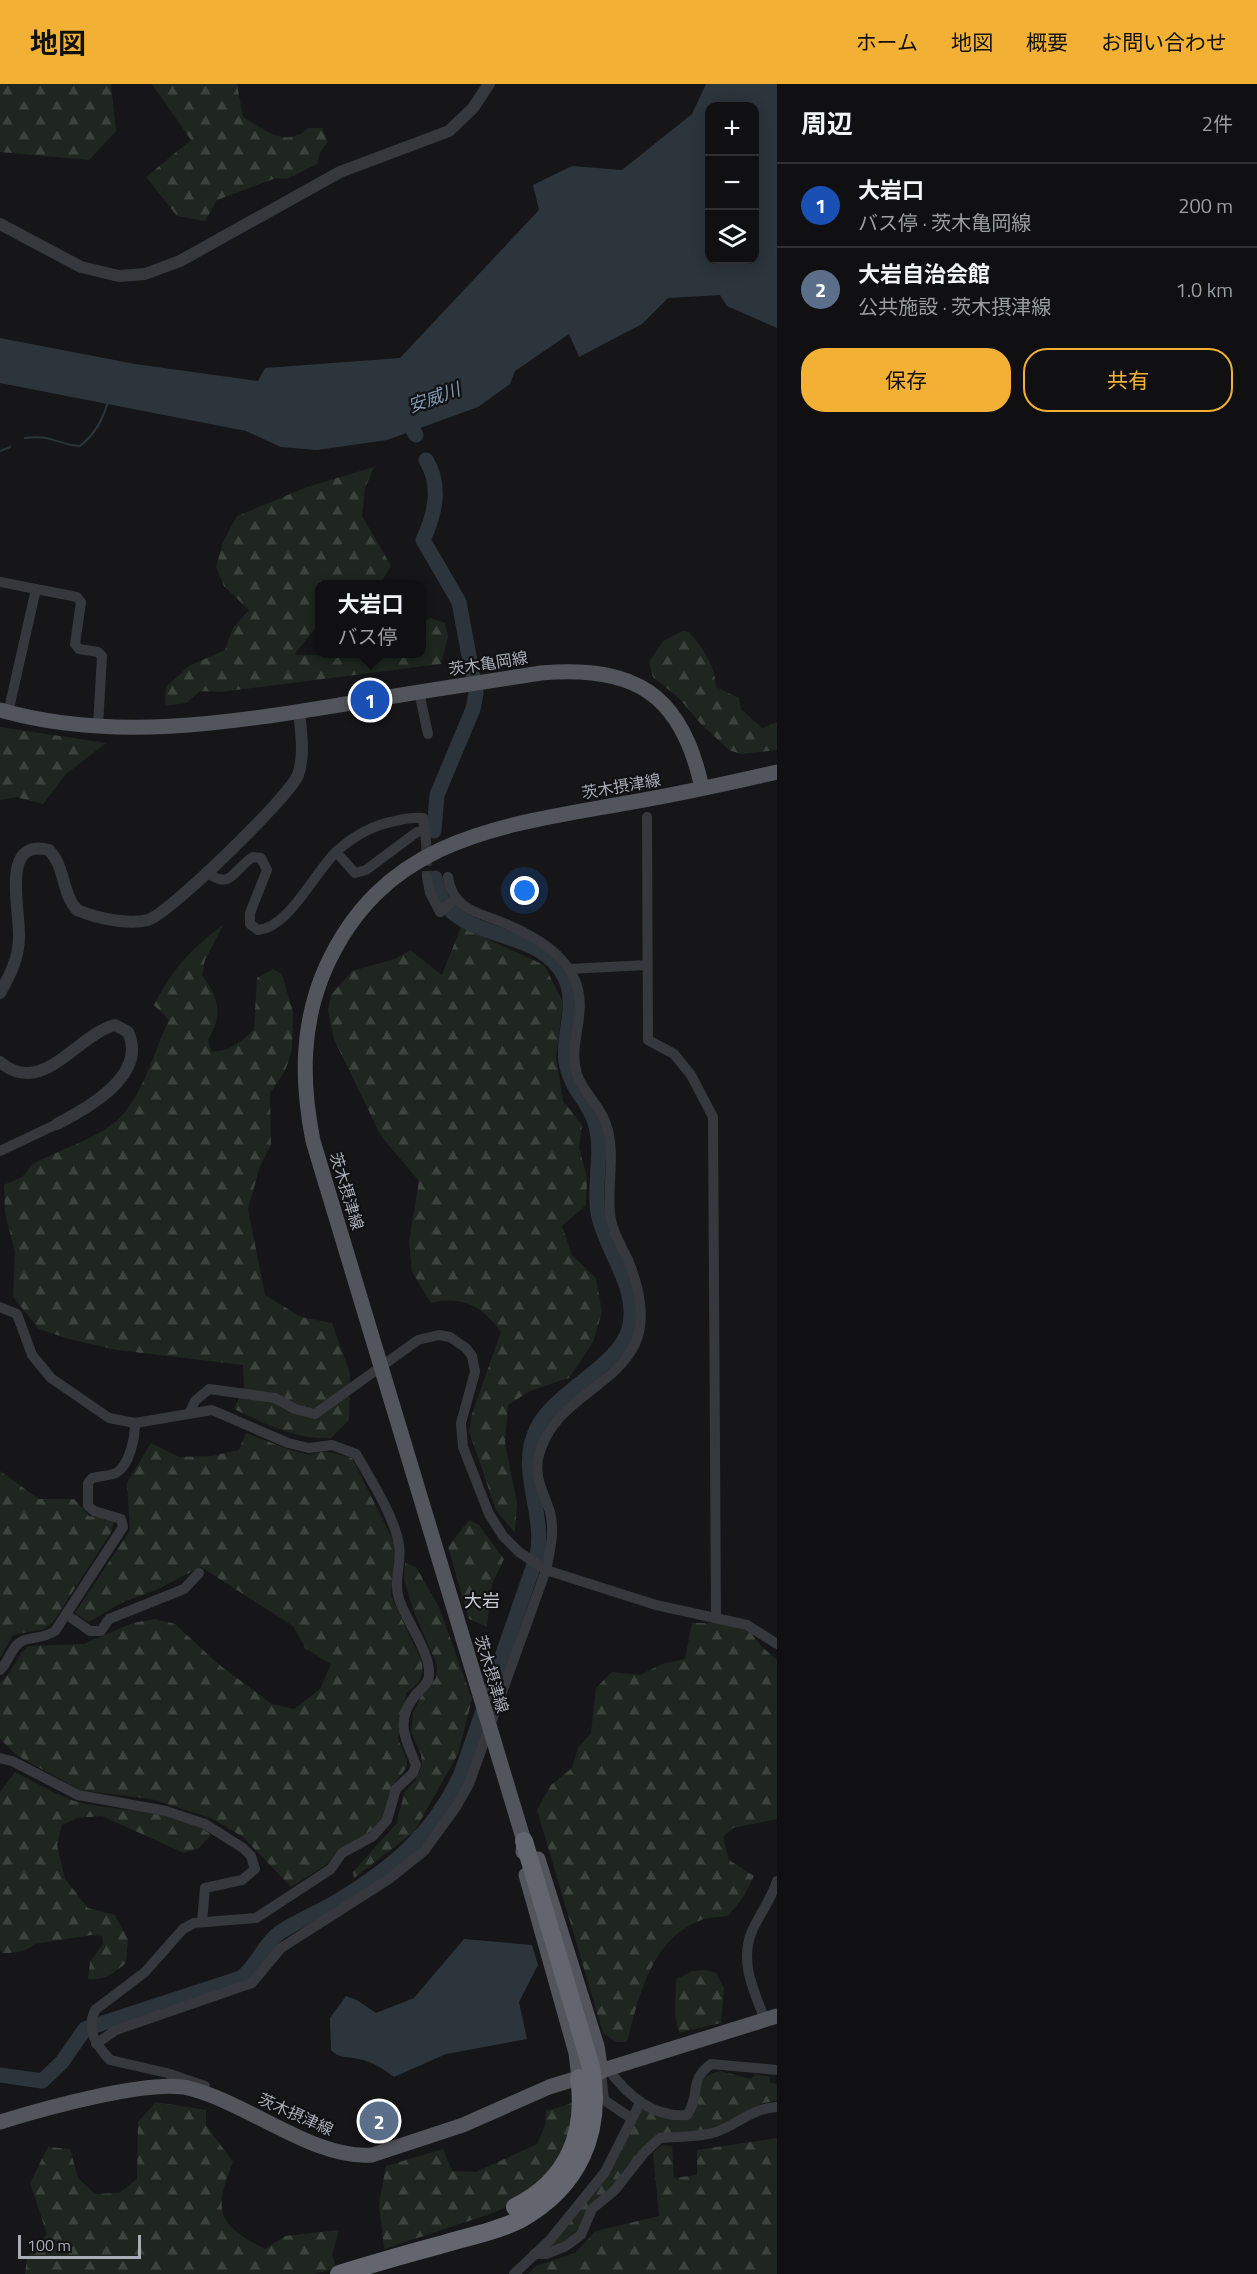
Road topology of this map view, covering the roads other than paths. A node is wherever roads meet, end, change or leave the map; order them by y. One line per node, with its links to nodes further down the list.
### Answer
1 (489, 84): 2 (street)
2 (0, 224)
3 (0, 582): 4 (street)
4 (36, 589): 6 (street); 8 (street)
5 (419, 692): 7 (main road, 茨木亀岡線); 9 (street); 11 (main road, 茨木亀岡線)
6 (4, 711): 8 (main road, 茨木亀岡線)
7 (299, 711): 8 (main road, 茨木亀岡線); 14 (street)
8 (98, 726)
9 (428, 734)
10 (777, 772): 11 (main road)
11 (702, 788): 34 (main road, 茨木摂津線)
12 (647, 817): 18 (street)
13 (336, 852): 13 (street); 14 (street)
14 (207, 872): 20 (street)
15 (427, 877): 17 (street)
16 (448, 878): 17 (street)
17 (454, 900): 19 (street)
18 (647, 965): 19 (street); 30 (street)
19 (570, 969): 27 (street)
20 (0, 993)
21 (0, 1062): 22 (street)
22 (57, 1125): 23 (street)
23 (0, 1151)
24 (0, 1307): 26 (street)
25 (190, 1412): 26 (street); 27 (street); 38 (street)
26 (135, 1423): 29 (street)
27 (544, 1569): 30 (street); 40 (street)
28 (200, 1573): 29 (street)
29 (67, 1615): 32 (street)
30 (716, 1618): 31 (street)
31 (777, 1643)
32 (0, 1670)
33 (0, 1758): 38 (street)
34 (499, 1761): 35 (main road, 茨木摂津線); 37 (main road)
35 (524, 1841): 37 (highway)
36 (777, 1881): 39 (street)
37 (547, 1916): 42 (main road); 43 (main road); 44 (highway)
38 (202, 1922): 40 (street)
39 (771, 2018): 42 (main road, 茨木摂津線)
40 (94, 2041): 46 (street)
41 (777, 2070): 45 (street)
42 (604, 2071): 43 (main road, 茨木摂津線); 44 (street); 45 (street)
43 (579, 2078): 46 (main road, 茨木摂津線); 51 (highway)
44 (599, 2101): 48 (street); 51 (highway)
45 (640, 2103): 48 (street)
46 (234, 2105): 49 (main road, 茨木摂津線)
47 (777, 2107): 50 (street)
48 (631, 2118): 50 (street)
49 (0, 2122)
50 (534, 2254): 52 (street)
51 (338, 2274)
52 (514, 2274)

